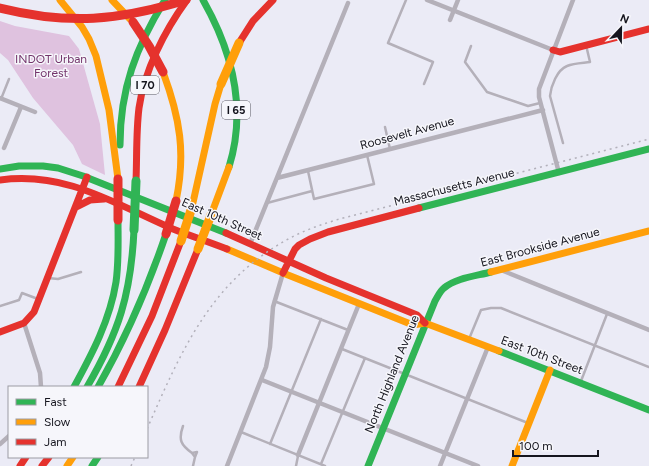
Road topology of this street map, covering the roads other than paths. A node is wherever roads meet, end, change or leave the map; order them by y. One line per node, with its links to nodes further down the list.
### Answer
1 (60, 0): 39 (main road)
2 (112, 0): 78 (main road, bridge)
3 (165, 0): 39 (main road)
4 (186, 0): 15 (main road, bridge); 77 (main road, I 70, bridge)
5 (273, 0): 79 (main road, bridge)
6 (406, 0): 22 (lane)
7 (427, 0): 13 (street)
8 (458, 0): 13 (street)
9 (573, 0): 20 (street)
10 (205, 3): 80 (main road, I 65, bridge)
11 (348, 3): 38 (street)
12 (0, 8): 15 (main road, bridge)
13 (454, 11): 16 (street); 20 (street)
14 (0, 12): 15 (main road)
15 (26, 15)
16 (450, 20)
17 (649, 29): 18 (main road)
18 (586, 45): 20 (main road); 29 (lane)
19 (471, 46): 24 (lane)
20 (553, 50): 24 (street)
21 (8, 79): 23 (lane)
22 (424, 84)
23 (1, 99): 25 (street)
24 (541, 103): 26 (street)
25 (21, 106): 27 (street); 30 (street)
26 (543, 110): 31 (street, Roosevelt Avenue); 36 (street)
27 (35, 112)
28 (385, 127): 31 (lane)
29 (563, 143)
30 (4, 148)
31 (390, 149): 33 (street, Roosevelt Avenue)
32 (649, 149): 36 (main road, Massachusetts Avenue)
33 (368, 155): 35 (street, Roosevelt Avenue); 42 (lane)
34 (0, 169): 37 (main road, East 10th Street)
35 (308, 171): 38 (street, Roosevelt Avenue); 42 (lane)
36 (559, 173): 48 (main road, Massachusetts Avenue)
37 (87, 177): 41 (main road); 47 (main road, East 10th Street)
38 (277, 178): 44 (street)
39 (118, 179): 76 (main road, bridge)
40 (0, 180): 41 (main road, East 10th Street)
41 (82, 189): 43 (main road, East 10th Street); 45 (main road)
42 (312, 191): 44 (lane)
43 (106, 198): 45 (main road); 51 (main road, East 10th Street)
44 (266, 204): 47 (street)
45 (76, 207): 52 (main road)
46 (649, 231): 49 (main road, East Brookside Avenue)
47 (250, 244): 48 (main road, East 10th Street)
48 (288, 261): 51 (main road, Massachusetts Avenue); 61 (main road, East 10th Street)
49 (501, 270): 53 (main road, East Brookside Avenue); 58 (street)
50 (80, 272): 52 (lane)
51 (283, 273): 55 (street); 56 (main road, East 10th Street)
52 (48, 278): 54 (main road)
53 (440, 292): 61 (main road, North Highland Avenue)
54 (39, 300): 57 (lane); 60 (main road)
55 (274, 301): 59 (lane); 73 (street)
56 (359, 304): 61 (main road, East 10th Street); 62 (street)
57 (0, 306)
58 (607, 313): 63 (street); 66 (lane)
59 (320, 319): 62 (lane); 81 (lane)
60 (24, 323): 64 (main road); 75 (street)
61 (425, 324): 65 (main road, East 10th Street); 72 (main road, North Highland Avenue)
62 (348, 330): 68 (street)
63 (649, 330)
64 (0, 332)
65 (468, 340): 66 (lane); 67 (main road, East 10th Street)
66 (595, 345): 70 (lane); 74 (lane)
67 (488, 347): 71 (main road, East 10th Street); 82 (street)
68 (341, 348): 69 (lane); 83 (street)
69 (365, 358): 72 (lane); 85 (lane)
70 (649, 367)
71 (550, 370): 74 (main road, East 10th Street); 86 (main road)
72 (405, 375): 82 (lane); 88 (main road, North Highland Avenue)
73 (262, 380): 81 (street); 89 (street)
74 (580, 382): 84 (main road, East 10th Street)
75 (41, 384)
76 (74, 386)
77 (88, 386)
78 (99, 386)
79 (119, 386)
80 (139, 386)
81 (292, 392): 83 (street); 92 (lane)
82 (467, 399): 86 (lane); 93 (street)
83 (319, 402): 85 (street); 94 (street)
84 (649, 410)
85 (342, 412): 88 (street); 95 (lane)
86 (529, 423): 103 (main road)
87 (183, 426): 96 (lane)
88 (384, 428): 93 (street); 100 (main road, North Highland Avenue)
89 (240, 432): 92 (lane); 97 (street)
90 (8, 437): 91 (street)
91 (0, 444)
92 (270, 444): 94 (lane)
93 (445, 453): 101 (street); 102 (street)
94 (298, 455): 95 (lane); 98 (lane)
95 (321, 464): 99 (lane)
96 (193, 466)
97 (227, 466)
98 (296, 466)
99 (325, 466)
100 (368, 466)
101 (440, 466)
102 (478, 466)
103 (512, 466)

